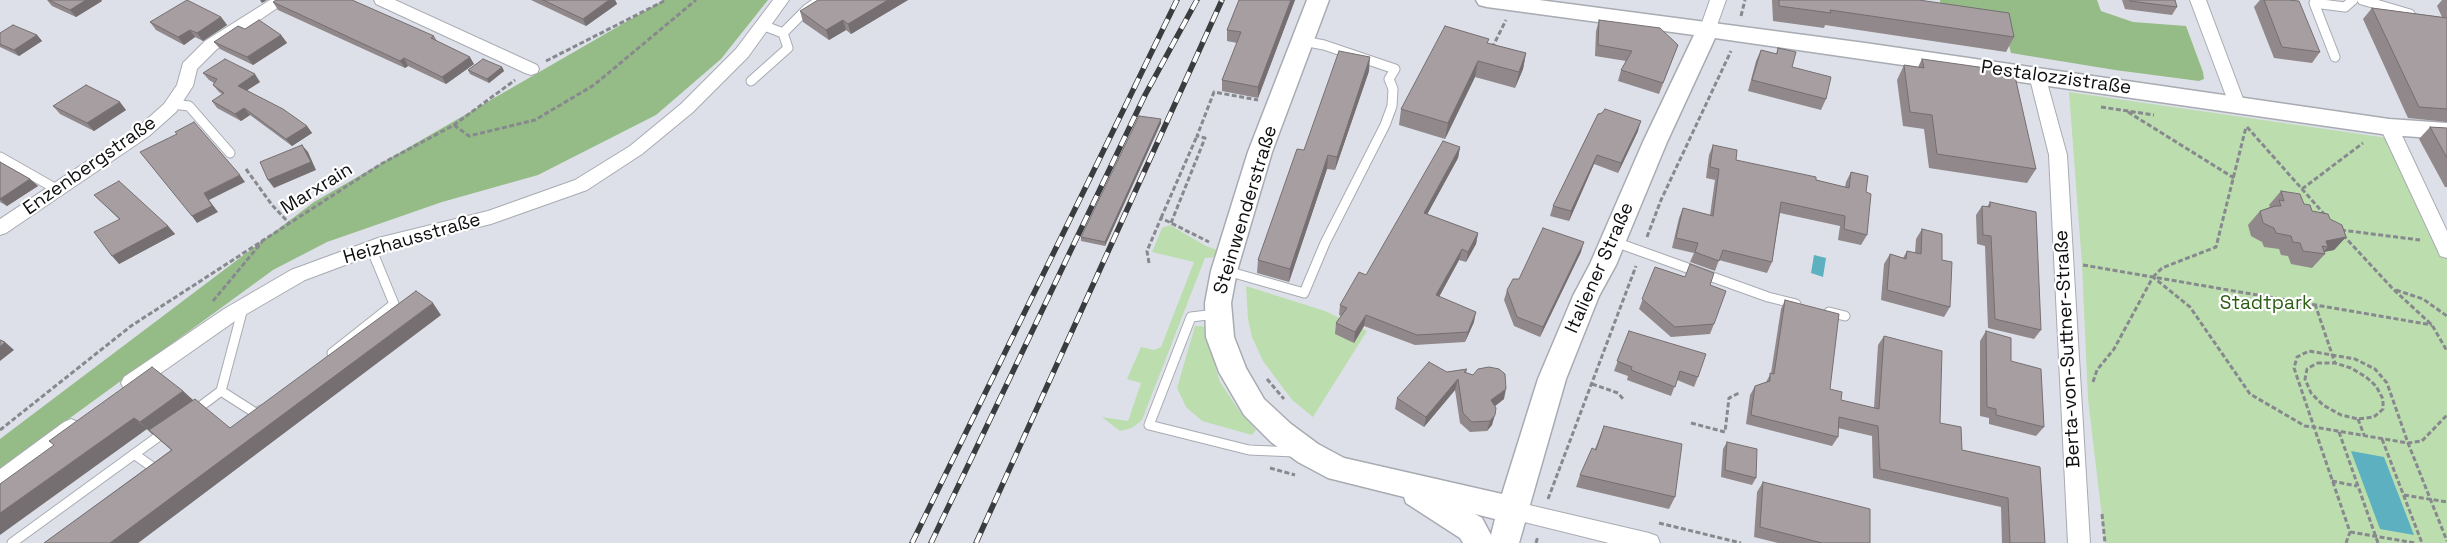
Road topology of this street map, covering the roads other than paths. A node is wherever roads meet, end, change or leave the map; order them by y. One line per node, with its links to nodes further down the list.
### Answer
1 (281, 0): 20 (street, Enzenbergstraße)
2 (382, 0): 17 (street)
3 (780, 0): 12 (street, Heizhausstraße)
4 (820, 0): 14 (lane)
5 (1318, 0): 15 (street, Steinwenderstraße)
6 (1488, 0): 13 (street, Pestalozzistraße)
7 (1718, 0): 13 (street, Italiener Straße)
8 (2198, 0): 21 (street)
9 (2353, 0): 16 (lane)
10 (2362, 0): 11 (lane)
11 (2415, 16)
12 (762, 25): 14 (lane); 30 (street, Heizhausstraße)
13 (1707, 31): 18 (street, Pestalozzistraße); 28 (street, Italiener Straße)
14 (783, 33): 19 (lane)
15 (1303, 41): 31 (street, Steinwenderstraße); 31 (lane)
16 (2335, 57)
17 (531, 69)
18 (2037, 75): 21 (street, Pestalozzistraße); 52 (street, Berta-von-Suttner-Straße)
19 (751, 81)
20 (173, 104): 24 (lane); 26 (street, Enzenbergstraße)
21 (2236, 104): 22 (street, Pestalozzistraße)
22 (2389, 127): 23 (street, Pestalozzistraße); 29 (street)
23 (2447, 132)
24 (230, 152)
25 (0, 157): 26 (lane)
26 (58, 190): 27 (street, Enzenbergstraße)
27 (0, 228)
28 (1612, 241): 32 (lane); 47 (street, Italiener Straße)
29 (2445, 247)
30 (371, 248): 33 (street, Heizhausstraße); 37 (lane)
31 (1227, 260): 35 (street, Steinwenderstraße)
32 (1806, 306)
33 (244, 307): 38 (lane); 39 (street, Heizhausstraße)
34 (1816, 309): 36 (lane)
35 (1218, 313): 42 (street, Steinwenderstraße); 42 (lane)
36 (1845, 316)
37 (325, 359)
38 (221, 391): 40 (lane); 43 (lane)
39 (118, 392)
40 (272, 402)
41 (87, 416): 44 (street)
42 (1308, 453): 46 (street, Steinwenderstraße)
43 (134, 454): 45 (lane); 48 (lane)
44 (0, 481)
45 (143, 482)
46 (1402, 484): 47 (street, Steinwenderstraße); 49 (street)
47 (1512, 510): 50 (street, Italiener Straße); 51 (street)
48 (12, 543)
49 (1480, 543)
50 (1504, 543)
51 (1649, 543)
52 (2079, 543)

